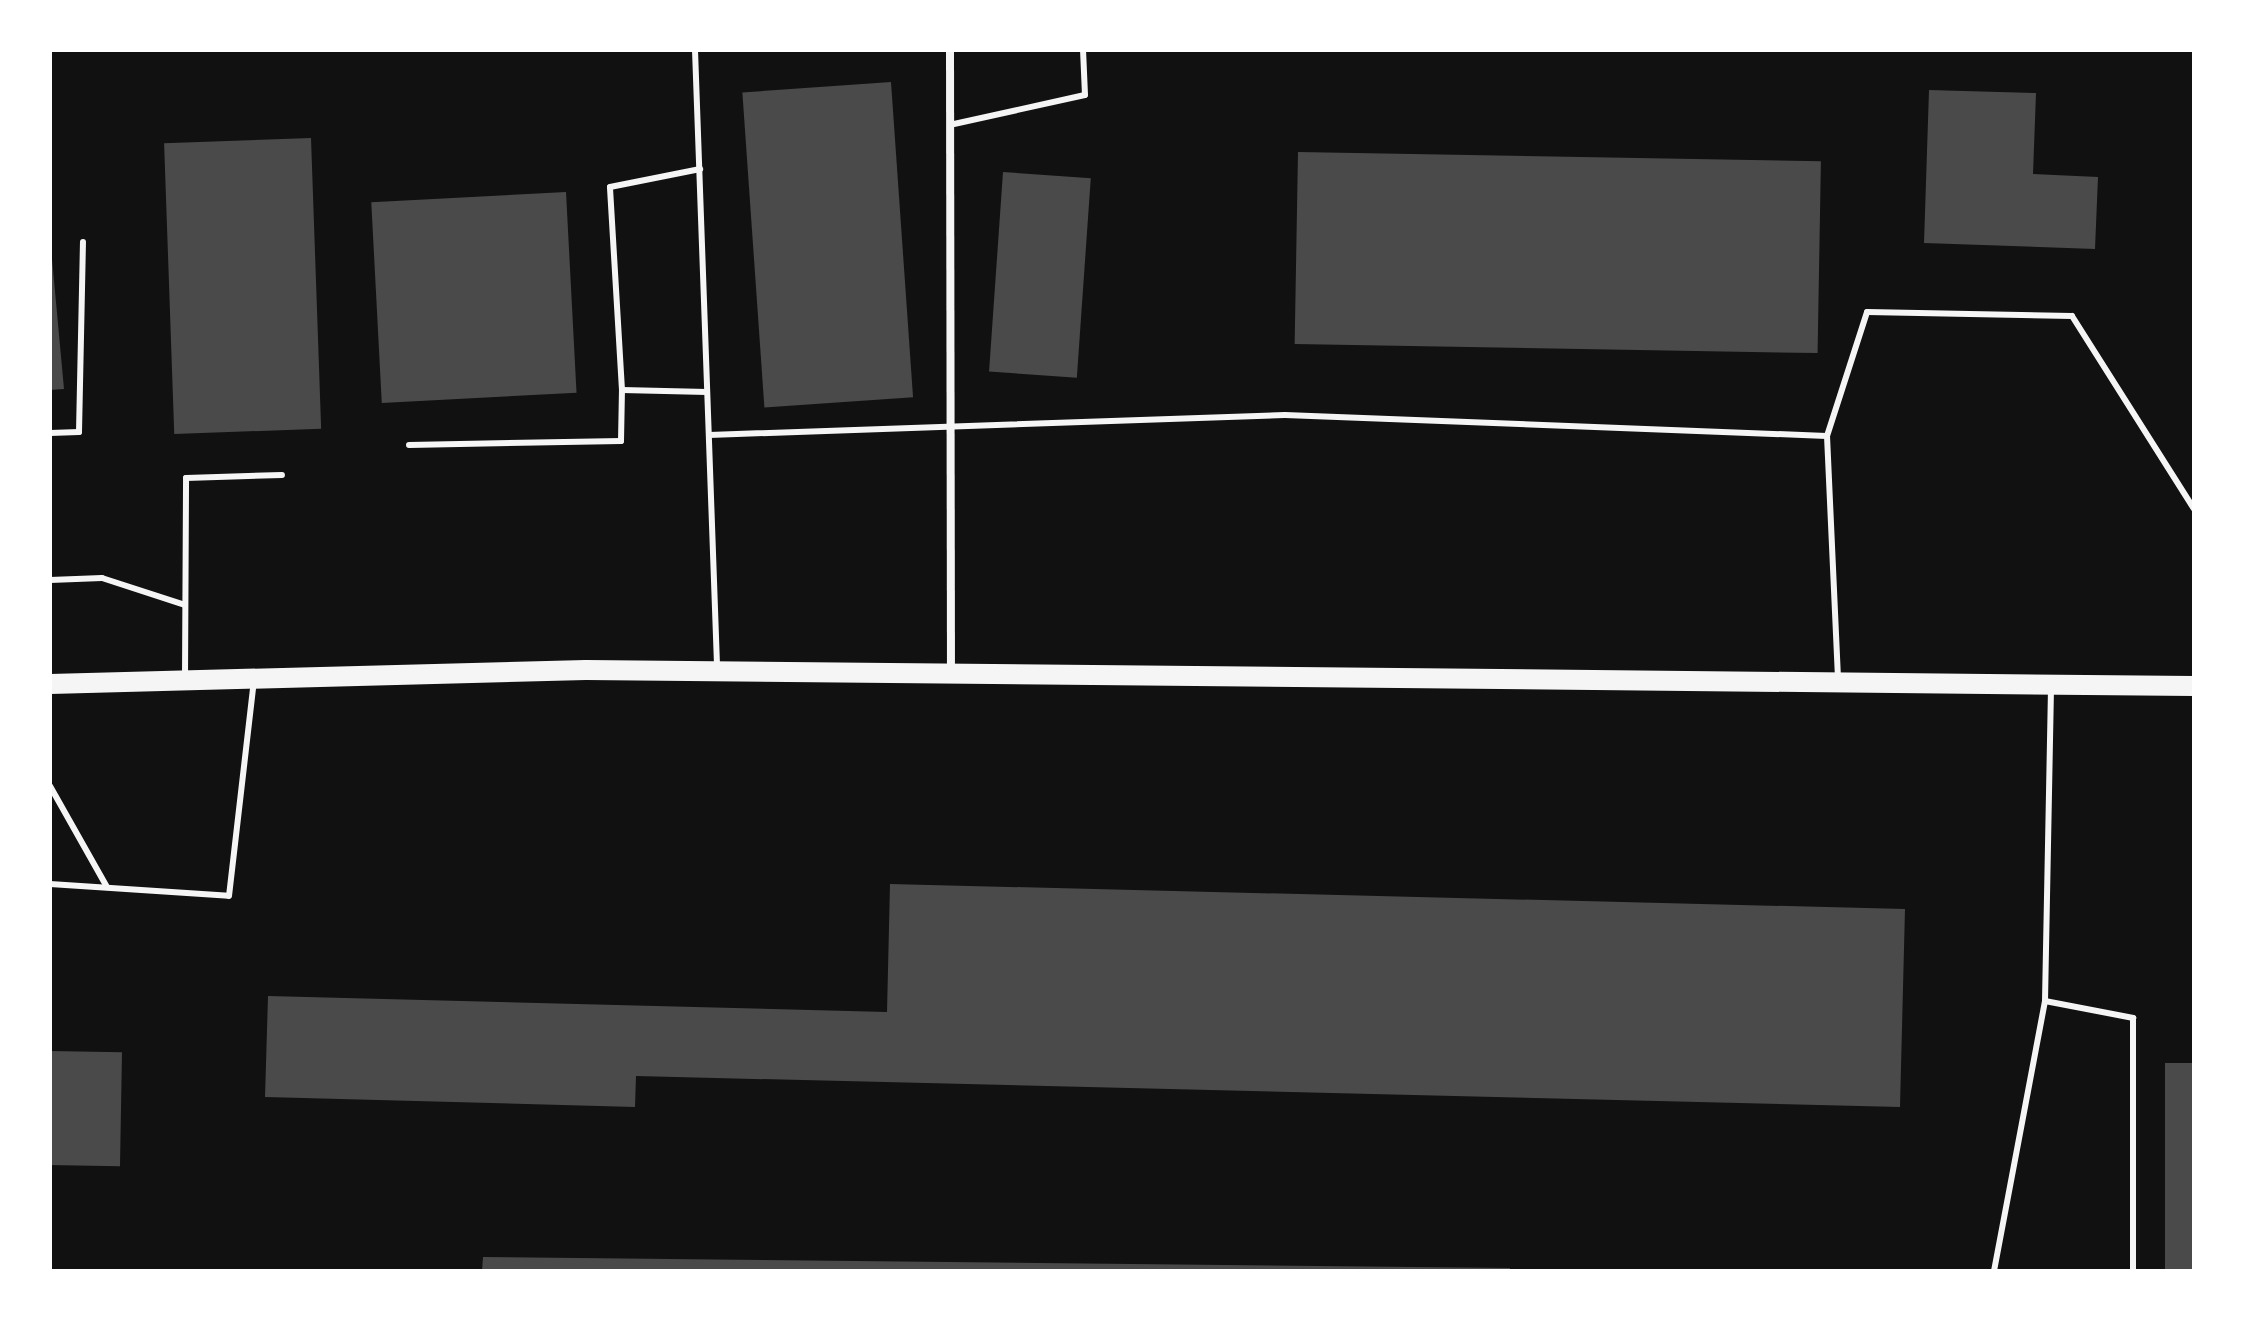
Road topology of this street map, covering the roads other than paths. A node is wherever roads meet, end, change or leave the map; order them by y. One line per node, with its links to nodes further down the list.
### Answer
1 (695, 50): 5 (lane)
2 (950, 50): 4 (street)
3 (1083, 50): 4 (lane)
4 (954, 124): 9 (street)
5 (700, 169): 7 (lane); 8 (lane)
6 (83, 242): 10 (lane)
7 (622, 390): 8 (lane); 13 (lane)
8 (707, 392): 11 (lane)
9 (949, 432): 11 (lane); 12 (lane); 19 (street)
10 (50, 433)
11 (709, 435): 18 (lane)
12 (1827, 436): 15 (lane); 22 (lane)
13 (409, 445)
14 (282, 475): 17 (lane)
15 (2194, 509)
16 (50, 580): 17 (lane)
17 (185, 605): 21 (lane)
18 (717, 671): 19 (main road); 20 (main road)
19 (951, 673): 22 (main road)
20 (255, 675): 21 (main road); 28 (lane)
21 (185, 678): 23 (main road)
22 (1838, 678): 24 (main road)
23 (50, 684)
24 (2051, 684): 25 (main road); 29 (lane)
25 (2194, 686)
26 (50, 786): 28 (lane)
27 (50, 884): 28 (lane)
28 (107, 887)
29 (2045, 1001): 30 (lane); 31 (lane)
30 (1994, 1271)
31 (2133, 1271)

